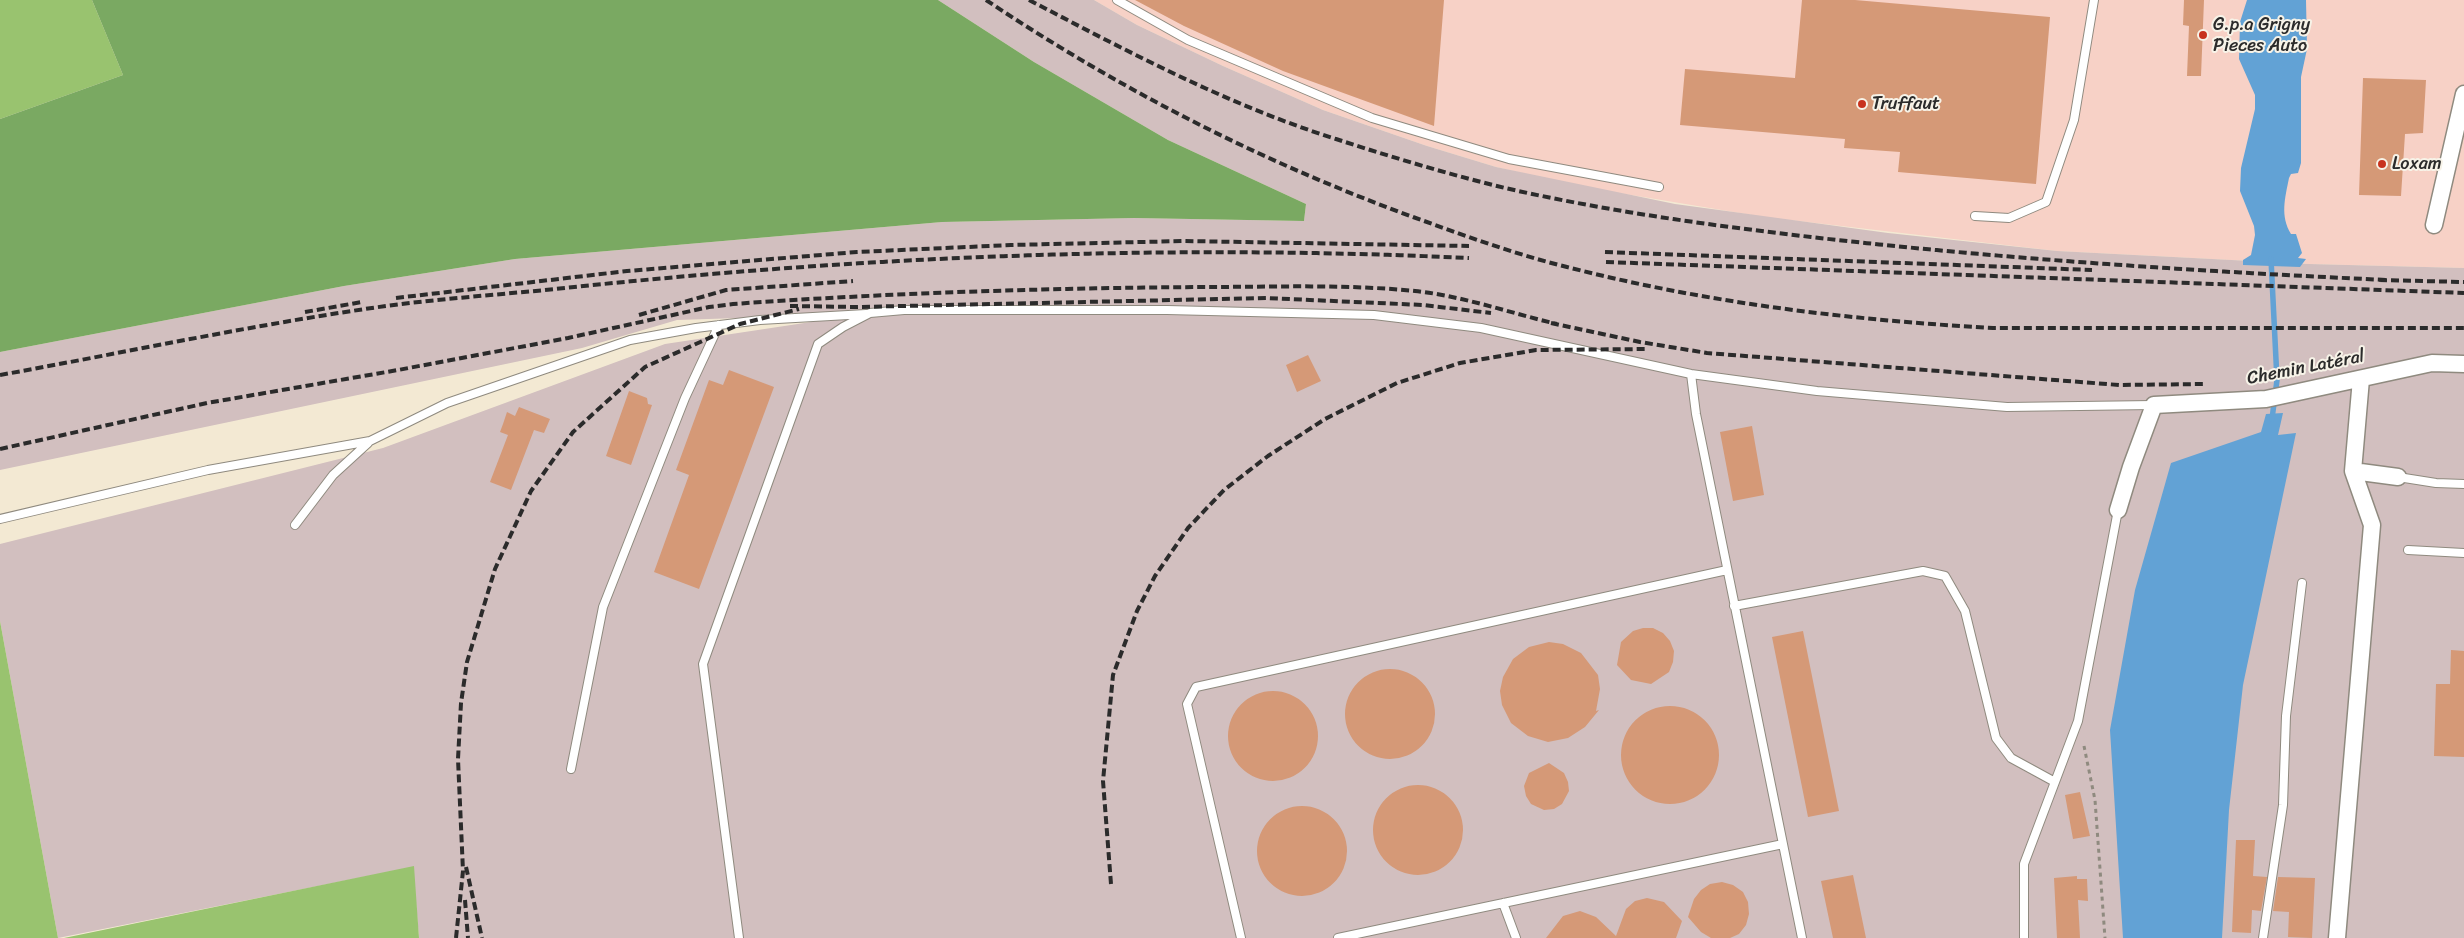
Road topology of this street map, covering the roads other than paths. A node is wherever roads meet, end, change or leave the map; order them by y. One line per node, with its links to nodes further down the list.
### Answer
1 (1116, 0): 4 (lane)
2 (2094, 0): 5 (lane)
3 (2464, 94): 6 (street)
4 (1659, 187)
5 (1975, 216)
6 (2434, 225)
7 (870, 313): 8 (lane); 10 (lane); 29 (lane)
8 (719, 325): 13 (lane); 25 (lane)
9 (2464, 364): 11 (street, Chemin Latéral)
10 (1691, 374): 12 (lane); 22 (lane)
11 (2361, 378): 12 (street, Chemin Latéral); 14 (street)
12 (2154, 405): 17 (street)
13 (370, 441): 18 (lane); 19 (lane)
14 (2353, 471): 15 (street); 36 (street)
15 (2398, 477): 16 (lane)
16 (2464, 484)
17 (2118, 510): 26 (lane)
18 (0, 519)
19 (295, 525)
20 (2408, 550): 21 (lane)
21 (2464, 553)
22 (1727, 570): 24 (lane); 30 (lane)
23 (2302, 583): 35 (lane)
24 (1734, 606): 26 (lane); 27 (lane)
25 (571, 769)
26 (2056, 782): 34 (lane)
27 (1783, 844): 28 (lane); 33 (lane)
28 (1503, 903): 31 (lane); 32 (lane)
29 (739, 938)
30 (1241, 938)
31 (1338, 938)
32 (1516, 938)
33 (1802, 938)
34 (2024, 938)
35 (2263, 938)
36 (2337, 938)

